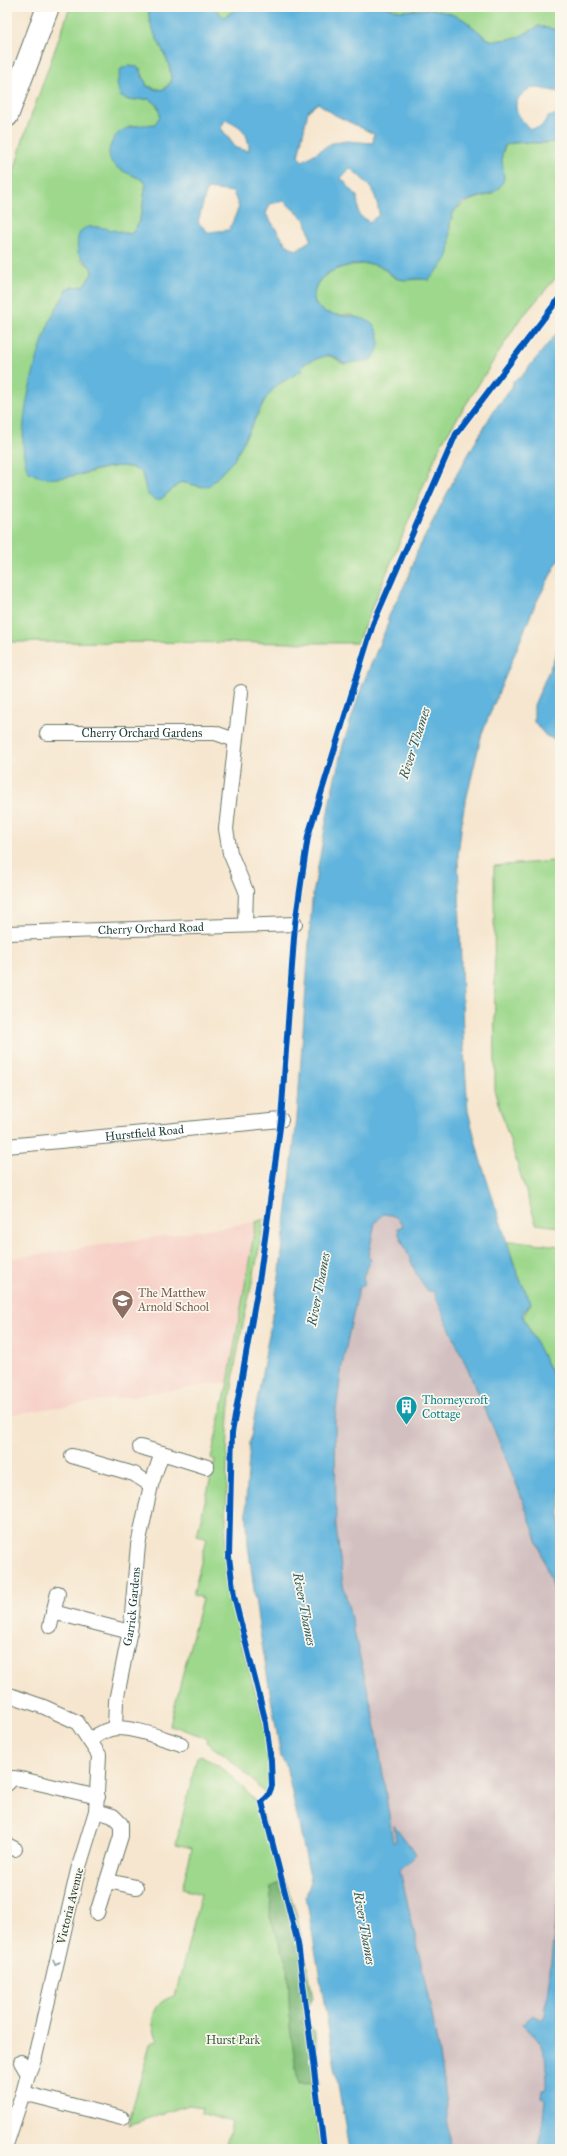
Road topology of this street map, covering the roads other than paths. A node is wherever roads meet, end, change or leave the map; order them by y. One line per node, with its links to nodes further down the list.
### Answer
1 (48, 7): 2 (main road)
2 (9, 106)
3 (240, 692): 5 (street)
4 (47, 733): 5 (street, Cherry Orchard Gardens)
5 (236, 740): 6 (street)
6 (245, 924): 7 (street, Cherry Orchard Road); 8 (street, Cherry Orchard Road)
7 (295, 924)
8 (7, 933)
9 (281, 1120): 10 (street, Hurstfield Road)
10 (7, 1146)
11 (140, 1447): 12 (street)
12 (162, 1453): 14 (street); 15 (street, Garrick Gardens)
13 (72, 1456): 15 (street)
14 (207, 1467)
15 (151, 1486): 19 (street, Garrick Gardens)
16 (58, 1593): 17 (street)
17 (53, 1612): 18 (street); 19 (street)
18 (50, 1626)
19 (130, 1632): 21 (street, Garrick Gardens)
20 (7, 1694): 22 (street, Victoria Avenue)
21 (115, 1728): 22 (street); 23 (street)
22 (90, 1740): 25 (street, Victoria Avenue)
23 (181, 1744)
24 (7, 1784): 25 (street)
25 (97, 1804): 26 (street); 29 (street, Victoria Avenue, one-way to 29)
26 (108, 1881): 27 (street); 28 (street)
27 (136, 1887)
28 (97, 1913)
29 (23, 2093): 30 (street); 31 (street, Victoria Avenue)
30 (122, 2118)
31 (7, 2142)

